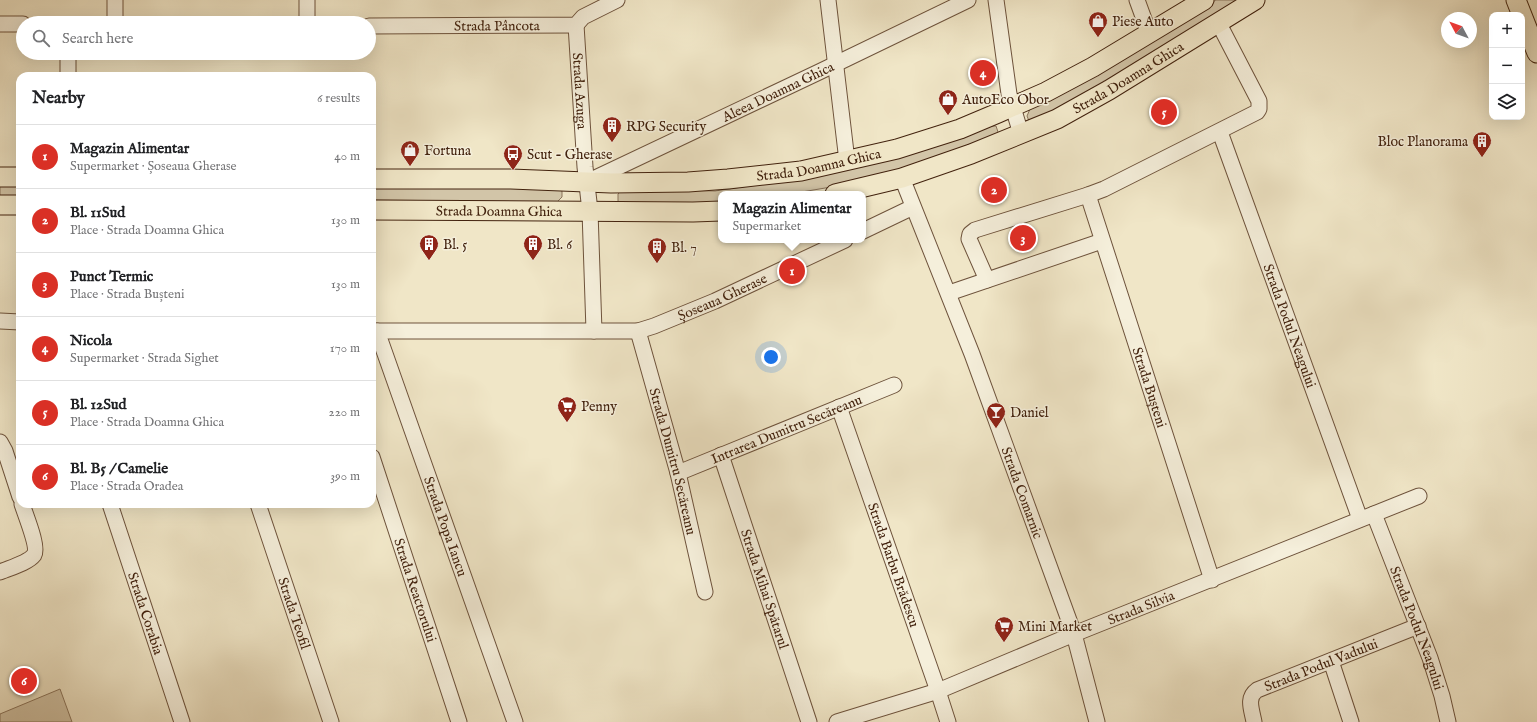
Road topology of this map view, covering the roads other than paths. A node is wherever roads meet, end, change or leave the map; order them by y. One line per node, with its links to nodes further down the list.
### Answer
1 (116, 0): 11 (street)
2 (307, 0): 12 (street)
3 (617, 0): 16 (street)
4 (828, 0): 21 (street)
5 (968, 0): 21 (street, Aleea Doamna Ghica)
6 (996, 0): 23 (street)
7 (1137, 0): 18 (street)
8 (1204, 0): 18 (main road, Strada Doamna Ghica)
9 (1256, 0): 13 (main road, Strada Doamna Ghica)
10 (1516, 0): 19 (main road)
11 (115, 16)
12 (307, 16)
13 (1218, 22): 24 (street); 25 (main road, Strada Doamna Ghica)
14 (0, 24): 15 (street)
15 (16, 24)
16 (576, 24): 17 (street, Strada Pâncota); 31 (street, Strada Azuga)
17 (376, 26)
18 (1149, 33): 23 (main road, Strada Doamna Ghica)
19 (1537, 53)
20 (68, 60): 22 (street)
21 (835, 64): 26 (street); 31 (street, Aleea Doamna Ghica)
22 (68, 72)
23 (1012, 107): 25 (street); 26 (main road, Strada Doamna Ghica)
24 (1220, 132): 33 (street); 63 (street, Strada Podul Neagului)
25 (1021, 134): 29 (main road, Strada Doamna Ghica)
26 (847, 160): 31 (main road, Strada Doamna Ghica)
27 (0, 177): 28 (main road)
28 (16, 177)
29 (902, 178): 32 (main road, Strada Doamna Ghica); 36 (street, Strada Comarnic)
30 (376, 179): 31 (main road, Strada Doamna Ghica)
31 (588, 182): 38 (street, Strada Azuga)
32 (848, 191)
33 (1088, 195): 41 (street, Strada Bușteni); 43 (street)
34 (0, 205): 35 (main road)
35 (16, 205)
36 (913, 206): 40 (street); 44 (street, Strada Comarnic)
37 (376, 210): 38 (main road, Strada Doamna Ghica)
38 (590, 211): 39 (main road, Strada Doamna Ghica); 49 (street)
39 (718, 211)
40 (866, 230)
41 (1102, 241): 43 (street); 65 (street, Strada Bușteni)
42 (838, 243): 48 (street, Șoseaua Gherase)
43 (987, 280): 44 (street)
44 (949, 293): 68 (street, Strada Comarnic)
45 (0, 322): 46 (street)
46 (16, 322)
47 (376, 331): 49 (street, Șoseaua Gherase)
48 (638, 331): 49 (street, Șoseaua Gherase); 56 (street, Strada Dumitru Secăreanu)
49 (594, 332)
50 (376, 337): 74 (street, Strada Popa Iancu)
51 (894, 384): 52 (street, Intrarea Dumitru Secăreanu)
52 (839, 407): 54 (street, Intrarea Dumitru Secăreanu); 70 (street, Strada Barbu Brădescu)
53 (0, 442): 57 (street)
54 (721, 455): 56 (street, Intrarea Dumitru Secăreanu); 75 (street, Strada Mihai Spătarul)
55 (376, 469): 73 (street, Strada Reactorului)
56 (678, 473): 66 (street, Strada Dumitru Secăreanu)
57 (16, 485)
58 (1419, 496): 62 (street, Strada Silvia)
59 (23, 508): 64 (street)
60 (111, 508): 71 (street, Strada Corabia)
61 (259, 508): 72 (street, Strada Teofil)
62 (1374, 514): 63 (street, Strada Silvia); 67 (street, Strada Podul Neagului)
63 (1360, 519): 65 (street, Strada Silvia)
64 (0, 572)
65 (1212, 580): 68 (street, Strada Silvia)
66 (705, 592)
67 (1418, 626): 69 (street, Strada Podul Vadului); 81 (street, Strada Podul Neagului)
68 (1074, 634): 70 (street, Strada Silvia); 78 (street, Strada Comarnic)
69 (1331, 661): 79 (street, Strada Podul Vadului); 80 (street)
70 (938, 691): 76 (street, Strada Silvia); 77 (street, Strada Barbu Brădescu)
71 (182, 722)
72 (331, 722)
73 (459, 722)
74 (515, 722)
75 (809, 722)
76 (837, 722)
77 (948, 722)
78 (1097, 722)
79 (1254, 722)
80 (1350, 722)
81 (1448, 722)

